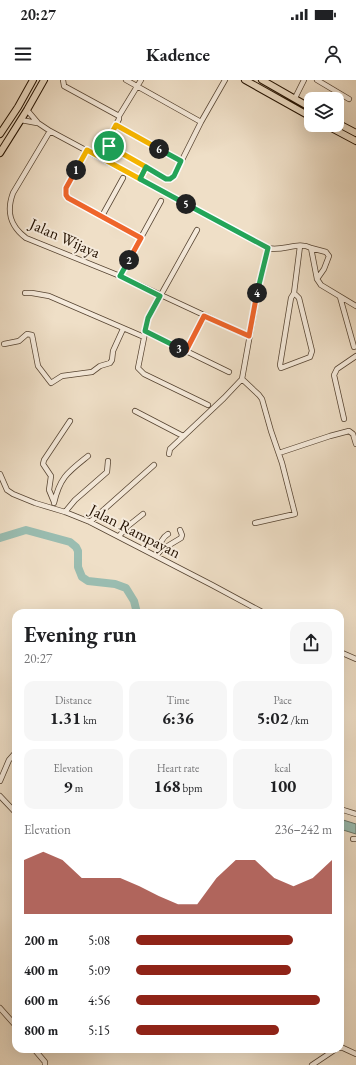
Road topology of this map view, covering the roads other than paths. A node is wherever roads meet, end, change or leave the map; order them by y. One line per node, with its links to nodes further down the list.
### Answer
1 (32, 80): 26 (main road)
2 (44, 80): 15 (main road)
3 (63, 80): 17 (street)
4 (126, 80): 11 (street)
5 (141, 80): 11 (street)
6 (262, 80): 12 (main road)
7 (304, 80): 12 (street)
8 (317, 80): 13 (street)
9 (223, 81): 19 (street)
10 (248, 81): 16 (main road)
11 (138, 86): 17 (street); 19 (street)
12 (295, 98): 14 (main road)
13 (349, 99)
14 (304, 104)
15 (27, 110): 18 (main road); 20 (street)
16 (304, 113)
17 (119, 116): 21 (street)
18 (21, 120): 20 (street); 29 (main road)
19 (201, 122): 30 (street)
20 (38, 123): 23 (street)
21 (116, 125): 30 (street); 31 (street)
22 (344, 127): 25 (main road)
23 (50, 131): 28 (street); 41 (street, Jalan Wijaya)
24 (339, 132): 27 (main road)
25 (356, 133)
26 (0, 134)
27 (356, 141)
28 (87, 150): 33 (street); 35 (street)
29 (0, 153)
30 (181, 161): 31 (street)
31 (146, 167): 33 (street)
32 (123, 178): 35 (street)
33 (140, 179): 39 (street)
34 (161, 201): 37 (street)
35 (102, 216): 37 (street)
36 (197, 230): 45 (street)
37 (141, 238): 41 (street)
38 (300, 246): 39 (street); 40 (street); 43 (street)
39 (268, 248): 51 (street)
40 (311, 248): 42 (street); 42 (street)
41 (120, 276): 45 (street, Jalan Wijaya)
42 (317, 279): 46 (street)
43 (294, 292): 43 (street)
44 (24, 293): 49 (street)
45 (160, 296): 48 (street, Jalan Wijaya); 50 (street)
46 (340, 297): 47 (street); 53 (street)
47 (356, 306)
48 (204, 316): 51 (street, Jalan Wijaya); 54 (street)
49 (123, 329): 50 (street); 52 (street)
50 (145, 334): 54 (street); 58 (street)
51 (249, 336): 57 (street)
52 (4, 344)
53 (354, 347)
54 (186, 351): 56 (street)
55 (356, 356): 60 (street)
56 (229, 372)
57 (242, 378): 62 (street); 64 (street)
58 (208, 405)
59 (135, 411): 62 (street)
60 (344, 419)
61 (70, 421): 70 (street)
62 (183, 436): 65 (street)
63 (356, 444): 64 (street)
64 (279, 453): 75 (street)
65 (169, 454)
66 (88, 456): 70 (street)
67 (108, 461): 72 (street)
68 (154, 465): 74 (street)
69 (0, 474): 71 (street, Jalan Rampayan)
70 (54, 502): 71 (street)
71 (53, 509): 72 (street, Jalan Rampayan)
72 (65, 512): 74 (street, Jalan Rampayan)
73 (143, 514): 78 (street)
74 (90, 522): 78 (street, Jalan Rampayan)
75 (255, 523)
76 (180, 530): 79 (street)
77 (168, 534): 79 (street)
78 (119, 536): 80 (street, Jalan Rampayan)
79 (161, 550): 80 (street)
80 (156, 556): 81 (street, Jalan Rampayan)
81 (256, 609)
82 (344, 654): 83 (street)
83 (356, 659)
84 (12, 757): 85 (street)
85 (0, 781)
86 (0, 796): 87 (street)
87 (12, 809)
88 (344, 810): 89 (street)
89 (356, 814)
90 (0, 1008): 91 (street)
91 (12, 1022)
92 (344, 1048): 95 (street)
93 (37, 1053): 96 (street)
94 (330, 1053): 97 (street)
95 (356, 1054)
96 (45, 1065)
97 (312, 1065)

